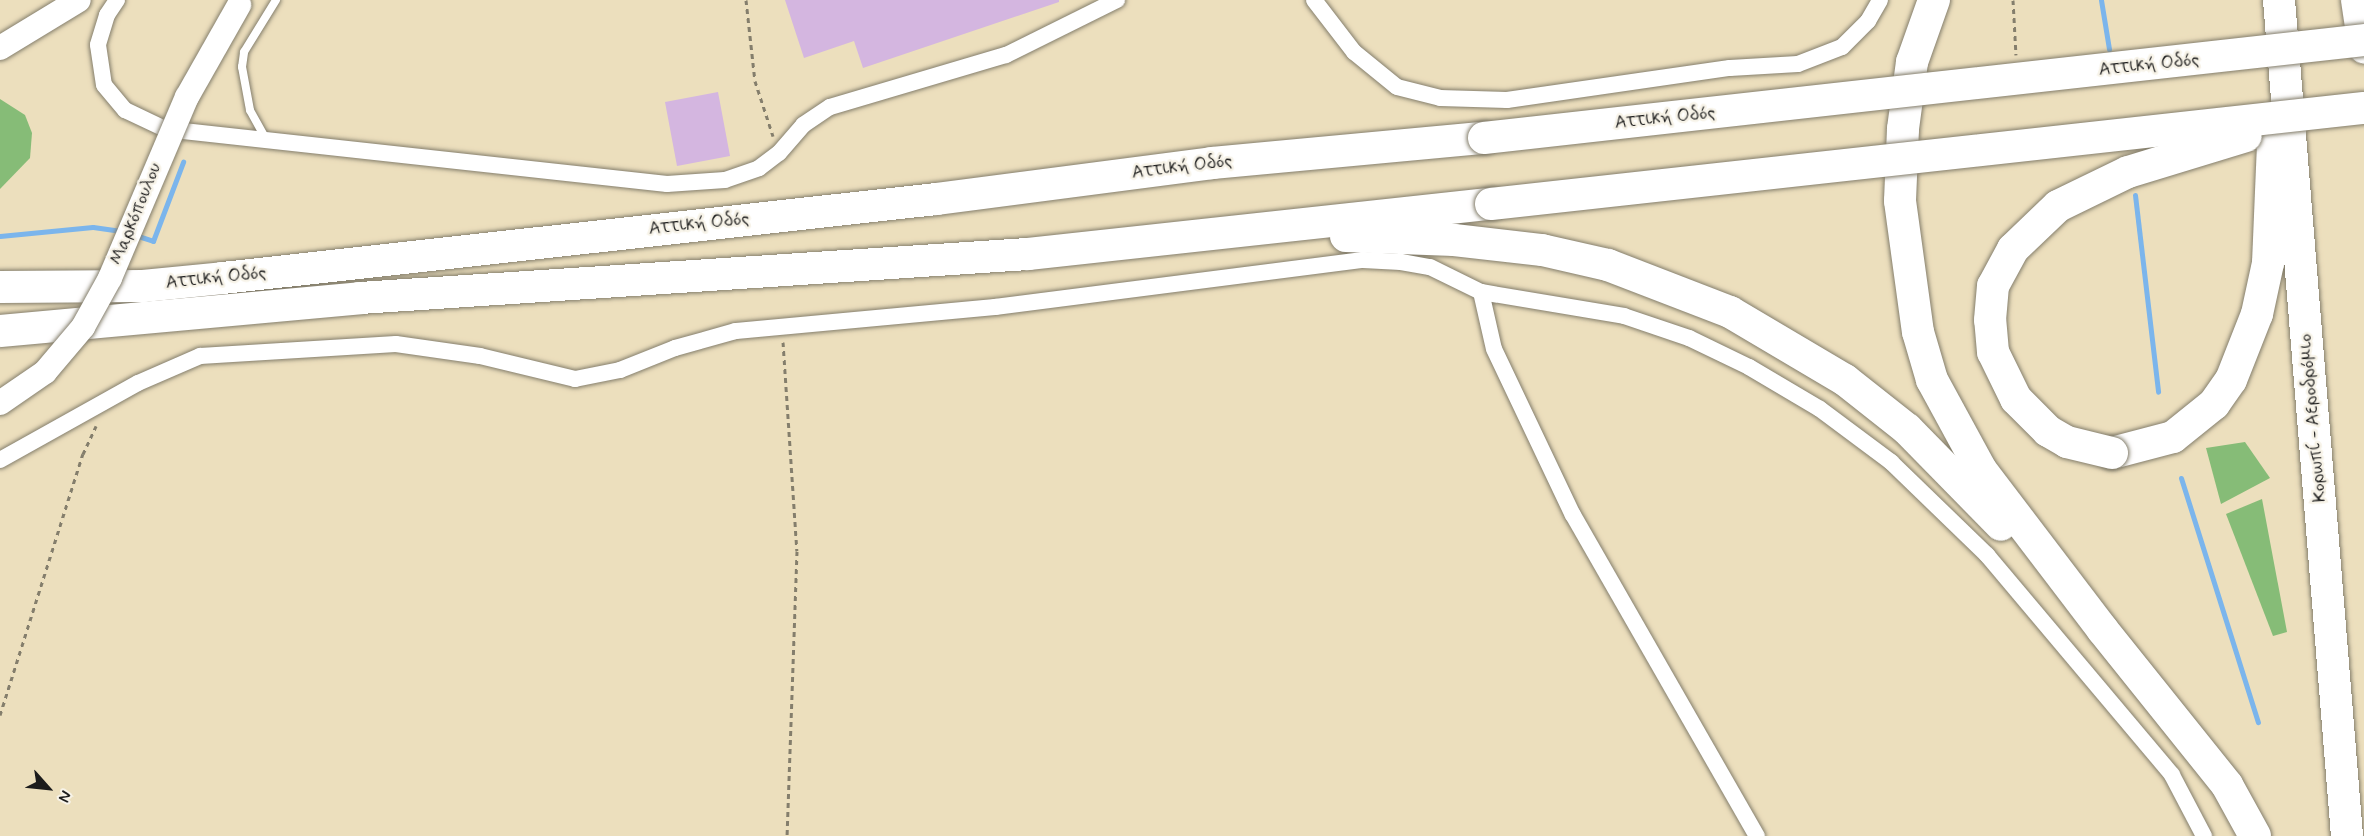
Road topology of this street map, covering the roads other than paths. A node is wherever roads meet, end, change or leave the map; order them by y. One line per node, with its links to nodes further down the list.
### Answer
1 (79, 0): 14 (main road)
2 (117, 0): 18 (street)
3 (276, 0): 18 (lane)
4 (1117, 0): 18 (street)
5 (1314, 0): 6 (street)
6 (1880, 0)
7 (1934, 0): 25 (highway)
8 (2278, 0): 17 (highway, bridge); 29 (highway, Κορωπί - Αεροδρόμιο)
9 (2357, 0): 13 (highway)
10 (242, 3): 23 (main road, Μαρκόπουλου, bridge)
11 (2364, 20): 15 (highway, bridge)
12 (2364, 40): 15 (highway, Αττική Οδός, bridge)
13 (2364, 47)
14 (0, 48)
15 (2169, 63): 20 (highway, Αττική Οδός, bridge)
16 (2364, 108): 19 (highway, Αττική Οδός, bridge)
17 (2364, 118)
18 (267, 142)
19 (1289, 228): 22 (highway, Αττική Οδός); 25 (highway)
20 (0, 287)
21 (1481, 292): 24 (street); 26 (street); 27 (street)
22 (0, 331)
23 (0, 403)
24 (0, 460)
25 (2102, 629): 28 (highway)
26 (1757, 836)
27 (2204, 836)
28 (2255, 836)
29 (2347, 836)

